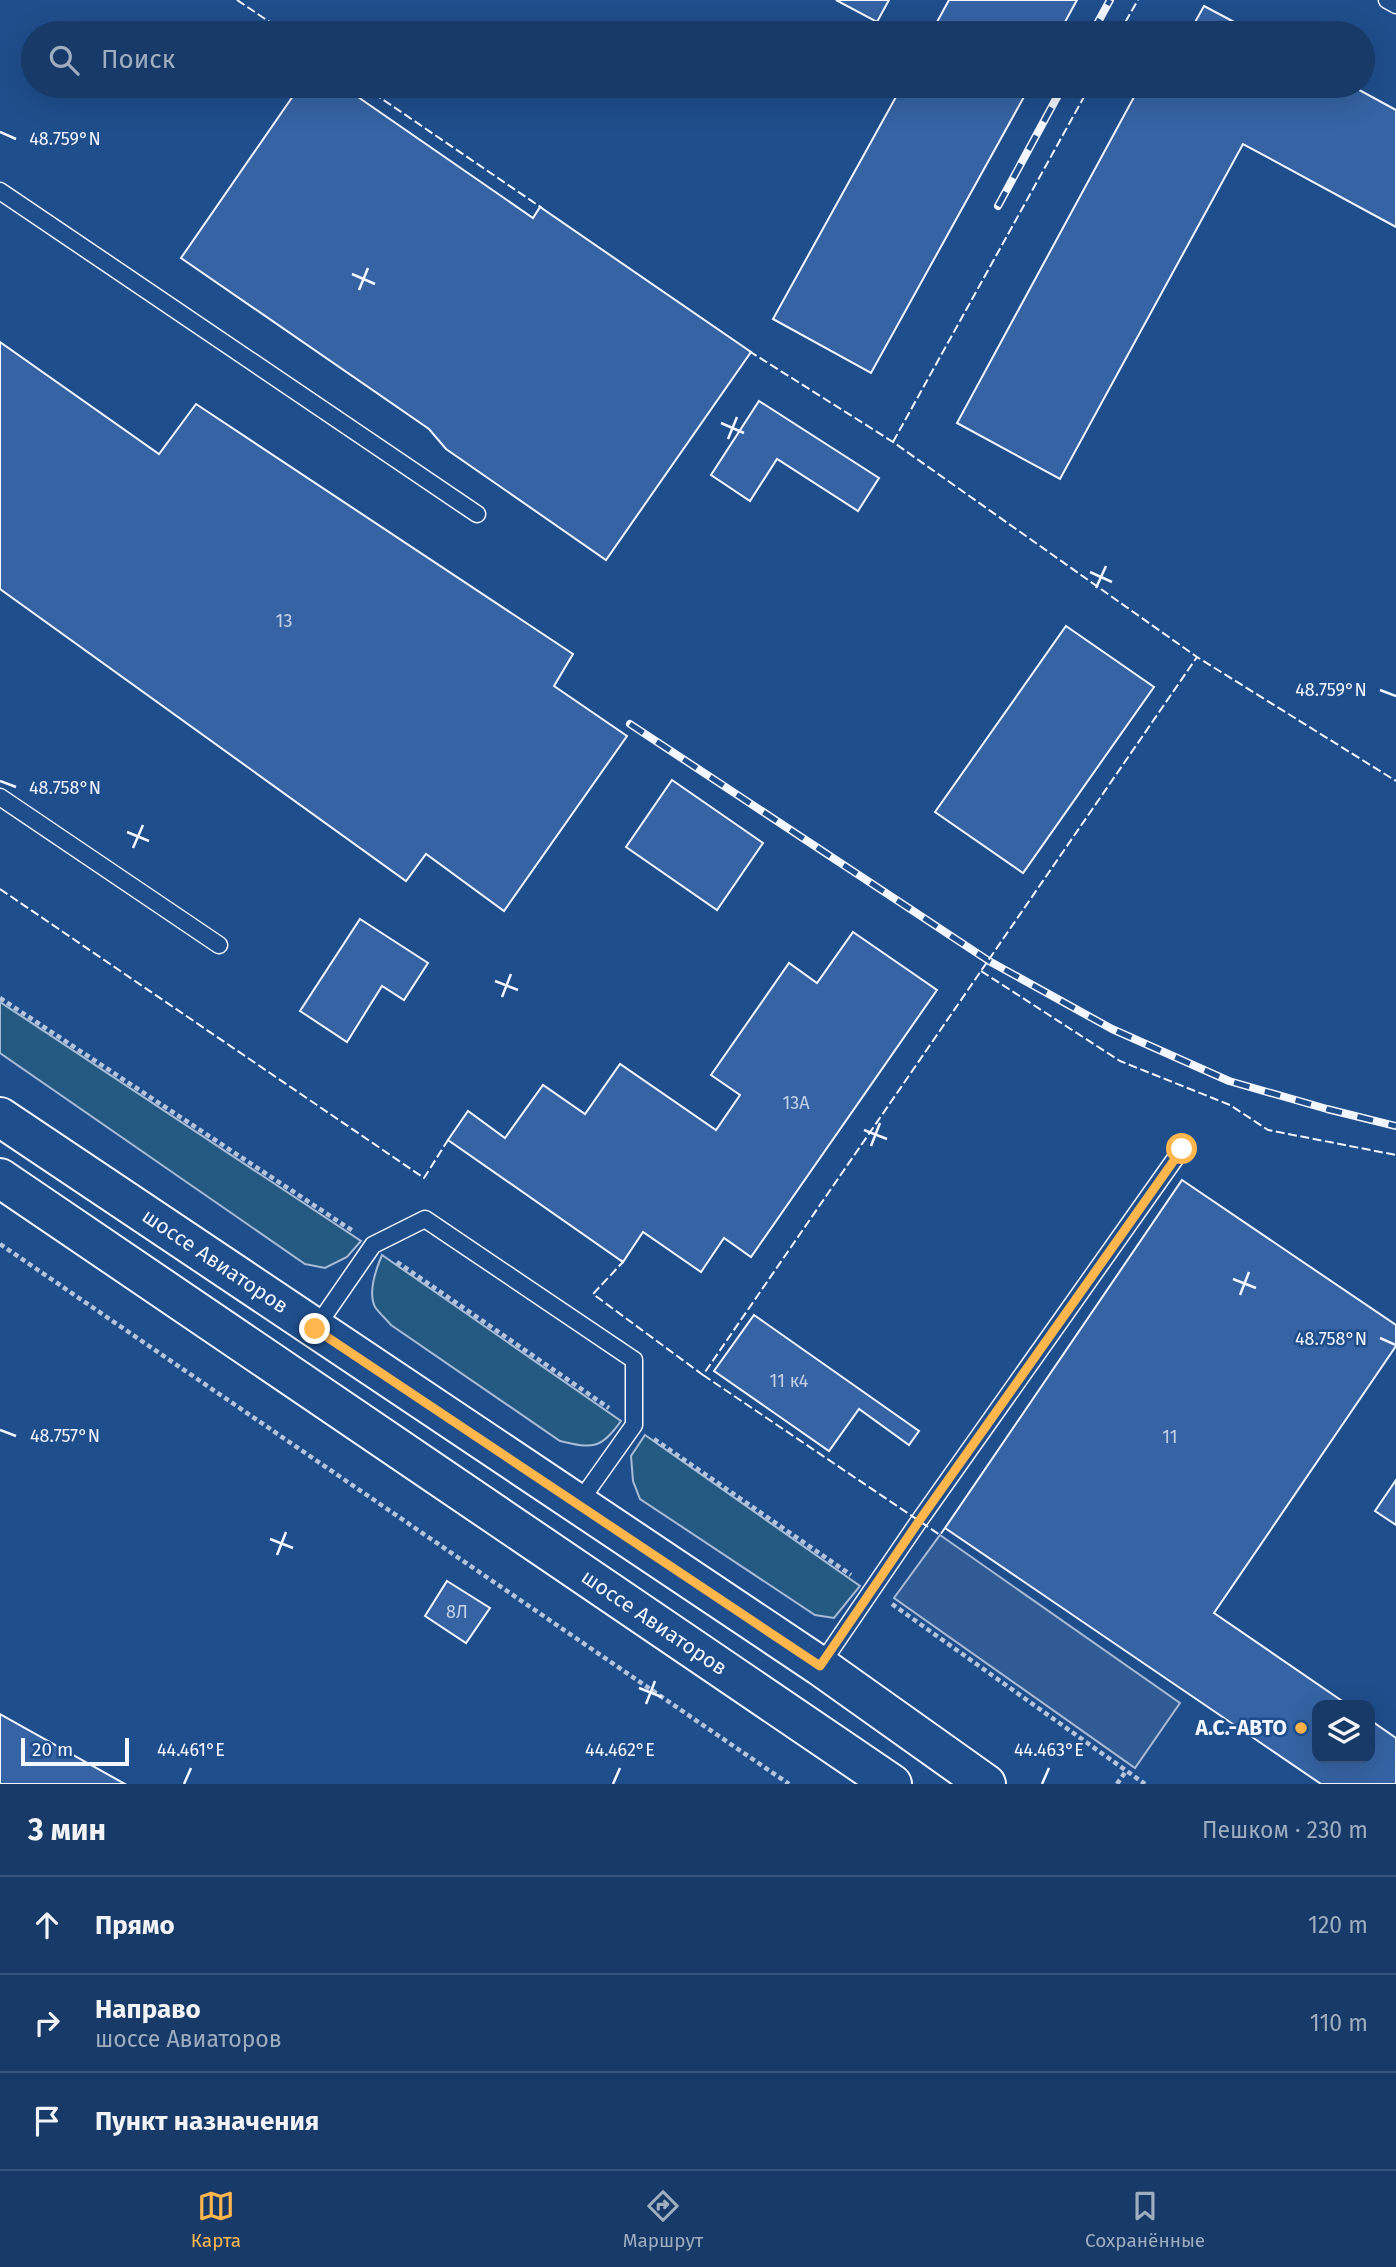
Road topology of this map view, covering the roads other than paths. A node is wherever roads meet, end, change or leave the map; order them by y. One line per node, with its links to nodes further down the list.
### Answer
1 (1387, 0): 2 (lane)
2 (1396, 5)
3 (0, 191): 4 (lane)
4 (477, 514)
5 (0, 797): 6 (lane)
6 (219, 945)
7 (0, 1117): 10 (main road, шоссе Авиаторов)
8 (1182, 1149): 12 (lane)
9 (0, 1178): 13 (main road, шоссе Авиаторов)
10 (315, 1329): 11 (main road, шоссе Авиаторов); 11 (lane)
11 (578, 1504): 12 (main road, шоссе Авиаторов)
12 (820, 1666): 14 (main road, шоссе Авиаторов)
13 (892, 1784)
14 (986, 1784)

